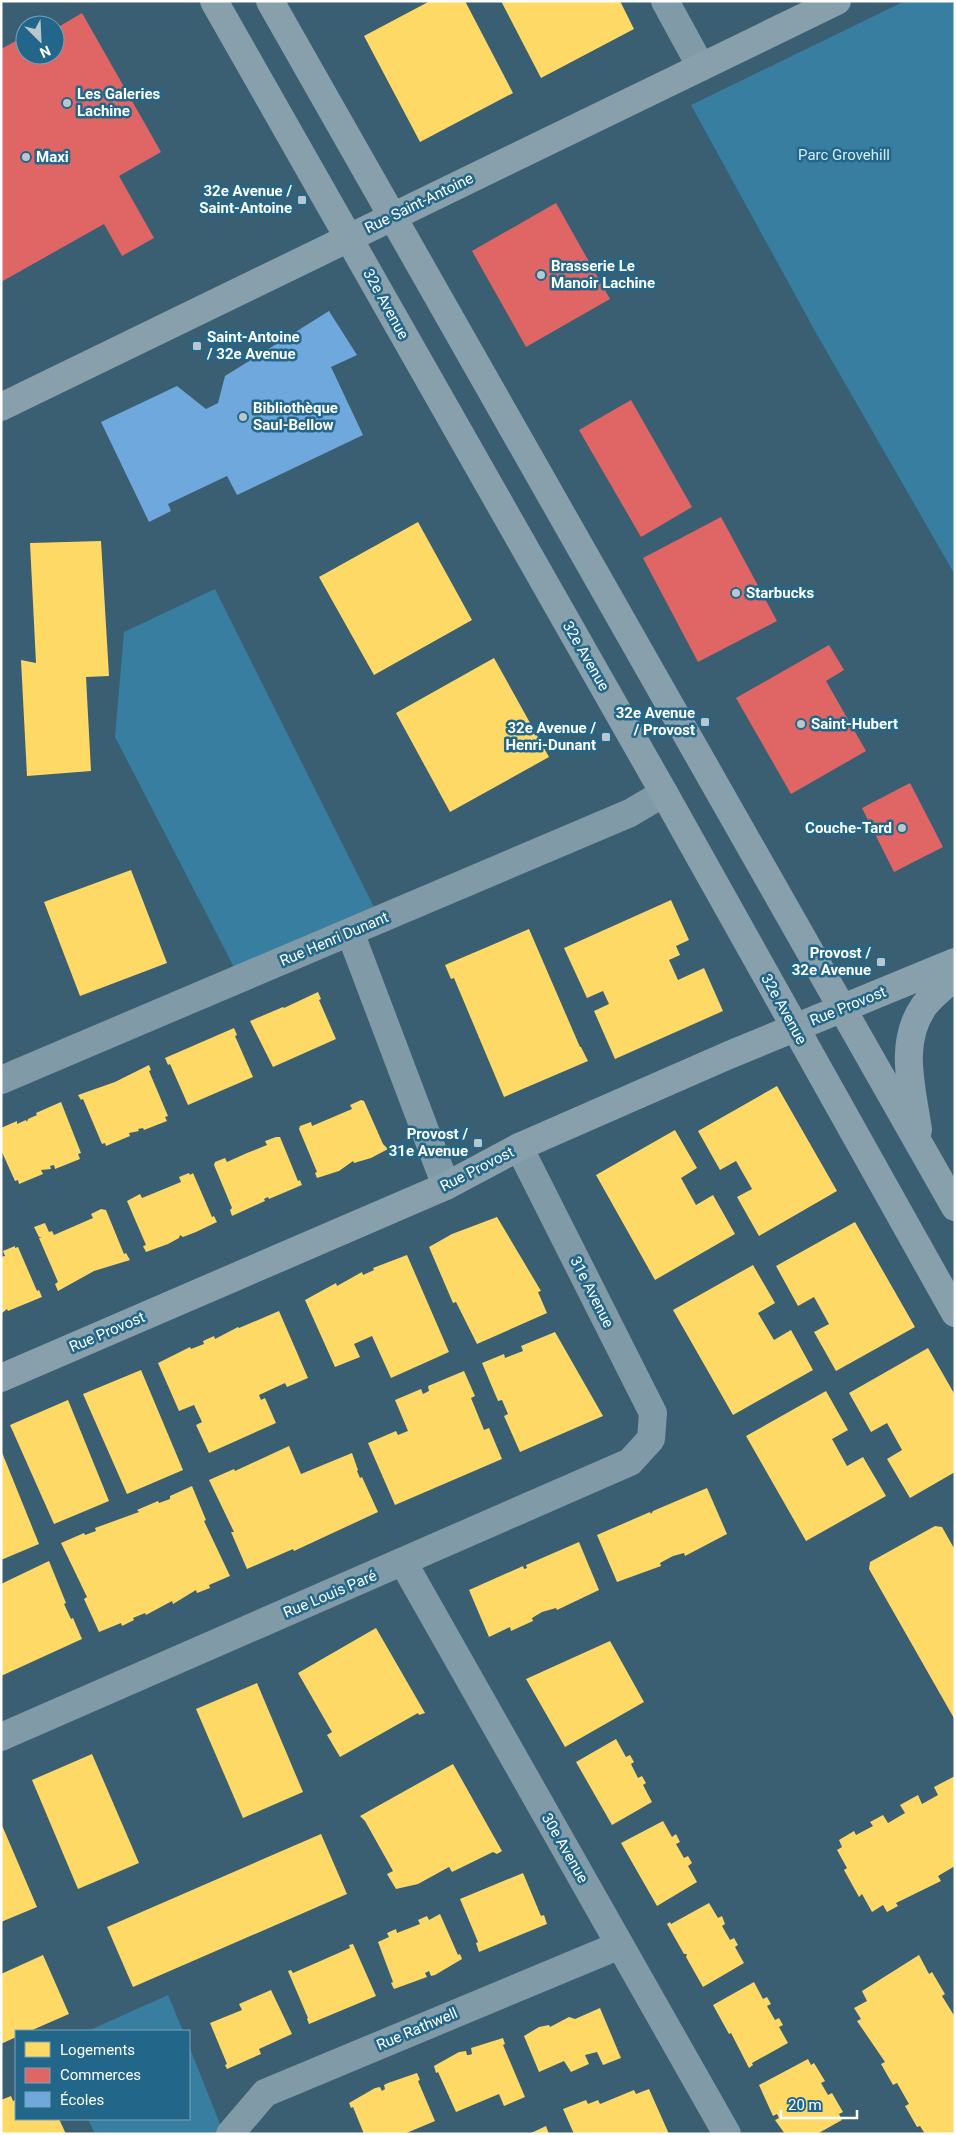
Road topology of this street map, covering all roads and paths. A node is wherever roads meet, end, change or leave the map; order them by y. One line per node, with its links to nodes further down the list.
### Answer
1 (214, 1): 7 (main road, 32e Avenue)
2 (270, 1): 6 (main road)
3 (665, 1): 5 (street)
4 (837, 1): 5 (main road, Rue Saint-Antoine)
5 (701, 67): 6 (main road, Rue Saint-Antoine)
6 (393, 216): 7 (main road, Rue Saint-Antoine); 13 (main road)
7 (349, 238): 8 (main road, Rue Saint-Antoine); 9 (main road, 32e Avenue)
8 (1, 407)
9 (664, 793): 10 (street, Rue Henri Dunant); 14 (main road, 32e Avenue)
10 (350, 932): 15 (street, Rue Henri Dunant); 18 (street)
11 (955, 962): 13 (main road, Rue Provost)
12 (955, 976): 16 (main road)
13 (843, 1009): 14 (main road, Rue Provost); 16 (main road)
14 (794, 1028): 17 (main road, Rue Provost); 20 (main road, 32e Avenue)
15 (1, 1080)
16 (920, 1146): 19 (main road)
17 (519, 1147): 18 (main road, Rue Provost); 22 (street, 31e Avenue)
18 (446, 1186): 21 (main road, Rue Provost)
19 (955, 1207)
20 (955, 1313)
21 (1, 1378)
22 (651, 1439): 23 (street, Rue Louis Paré)
23 (403, 1562): 24 (street, Rue Louis Paré); 25 (street, 30e Avenue)
24 (1, 1737)
25 (620, 1945): 26 (street, Rue Rathwell); 27 (street, 30e Avenue)
26 (230, 2134)
27 (727, 2134)

